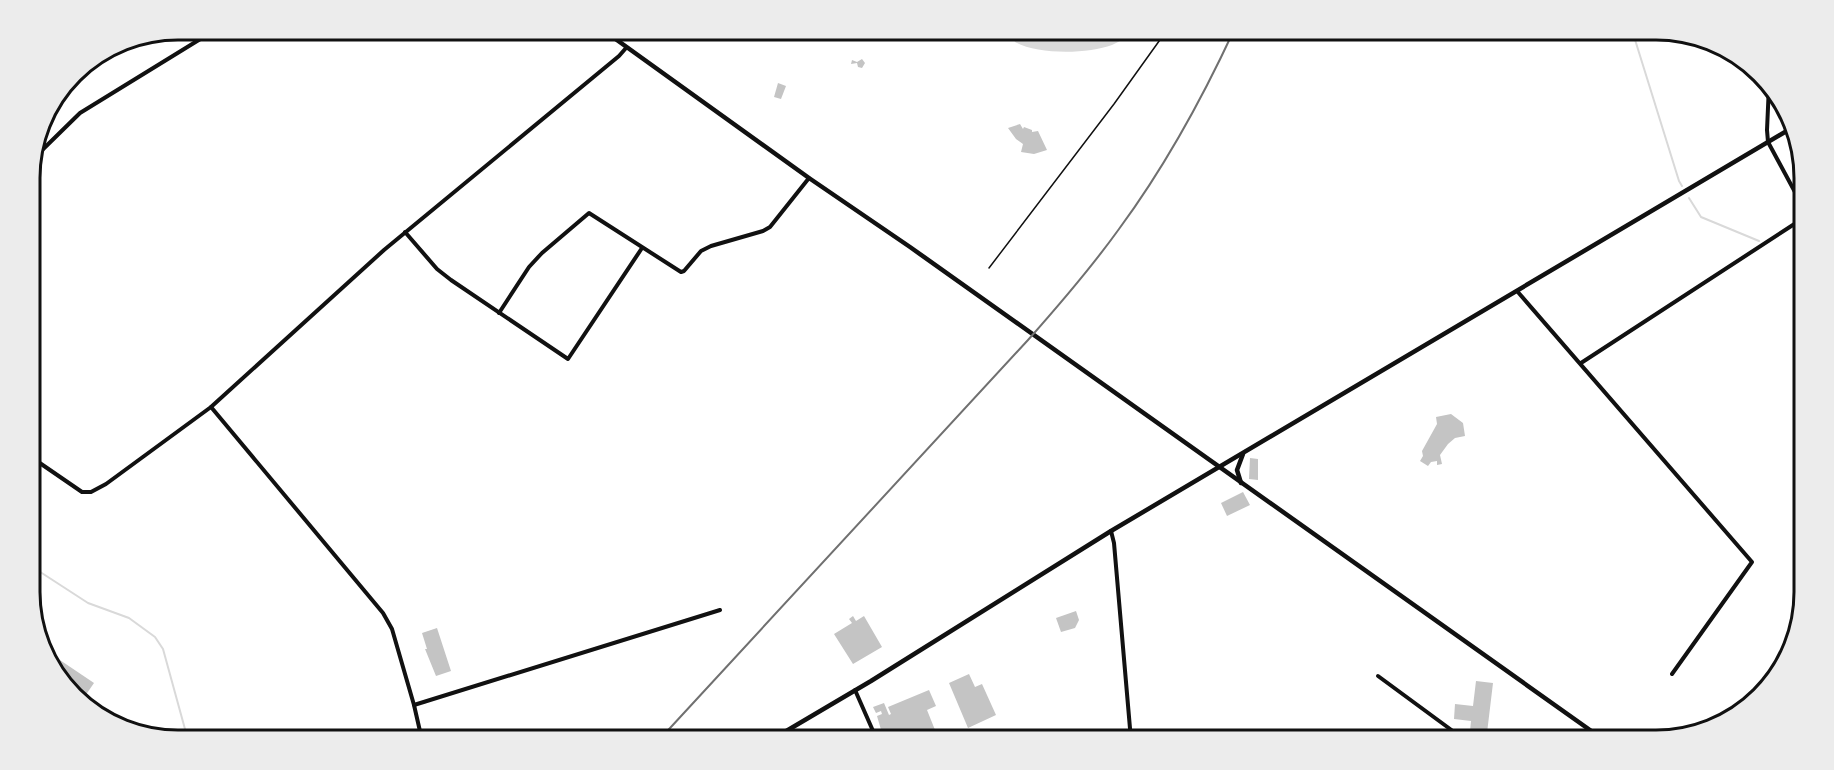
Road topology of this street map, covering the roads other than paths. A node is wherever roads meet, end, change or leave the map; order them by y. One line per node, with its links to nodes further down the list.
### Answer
1 (1160, 40): 14 (lane)
2 (197, 41): 8 (street)
3 (617, 41): 4 (street)
4 (626, 48): 9 (street); 12 (street)
5 (1768, 99): 7 (street)
6 (1785, 132): 7 (street)
7 (1768, 142): 10 (street); 15 (street)
8 (44, 148)
9 (809, 178): 13 (street); 21 (street)
10 (1794, 190)
11 (1794, 224): 17 (street)
12 (405, 232): 16 (street); 18 (street)
13 (642, 248): 16 (street); 16 (street)
14 (989, 268)
15 (1517, 291): 17 (street); 19 (street)
16 (499, 313)
17 (1581, 363): 25 (street)
18 (211, 407): 20 (street); 28 (street)
19 (1244, 453): 21 (street); 22 (street)
20 (40, 464)
21 (1219, 467): 22 (street); 23 (street)
22 (1241, 483): 31 (street)
23 (1110, 531): 27 (street); 29 (street)
24 (720, 610): 28 (street)
25 (1672, 674)
26 (1378, 676): 30 (street)
27 (855, 690): 33 (street); 34 (street)
28 (414, 705): 32 (street)
29 (1130, 729)
30 (1451, 729)
31 (1589, 729)
32 (420, 730)
33 (788, 730)
34 (872, 730)

